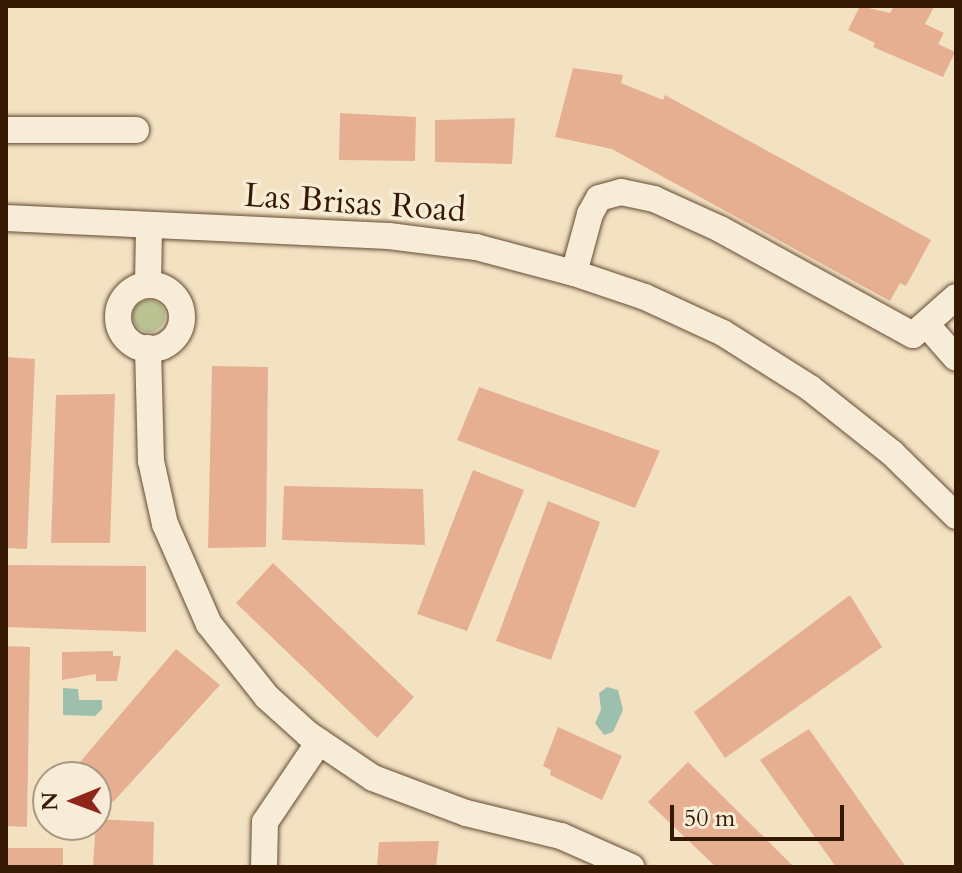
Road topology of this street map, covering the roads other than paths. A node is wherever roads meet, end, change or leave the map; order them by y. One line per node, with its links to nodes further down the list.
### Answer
1 (6, 130): 2 (street)
2 (136, 130)
3 (6, 218): 4 (street, Las Brisas Road)
4 (149, 225): 5 (street, Las Brisas Road); 6 (street)
5 (574, 273): 8 (street); 11 (street, Las Brisas Road)
6 (148, 285): 9 (street); 9 (street)
7 (956, 297): 8 (street)
8 (926, 324): 10 (street)
9 (148, 348): 12 (street)
10 (956, 358)
11 (956, 516)
12 (319, 742): 13 (street); 14 (street)
13 (264, 867)
14 (631, 867)

